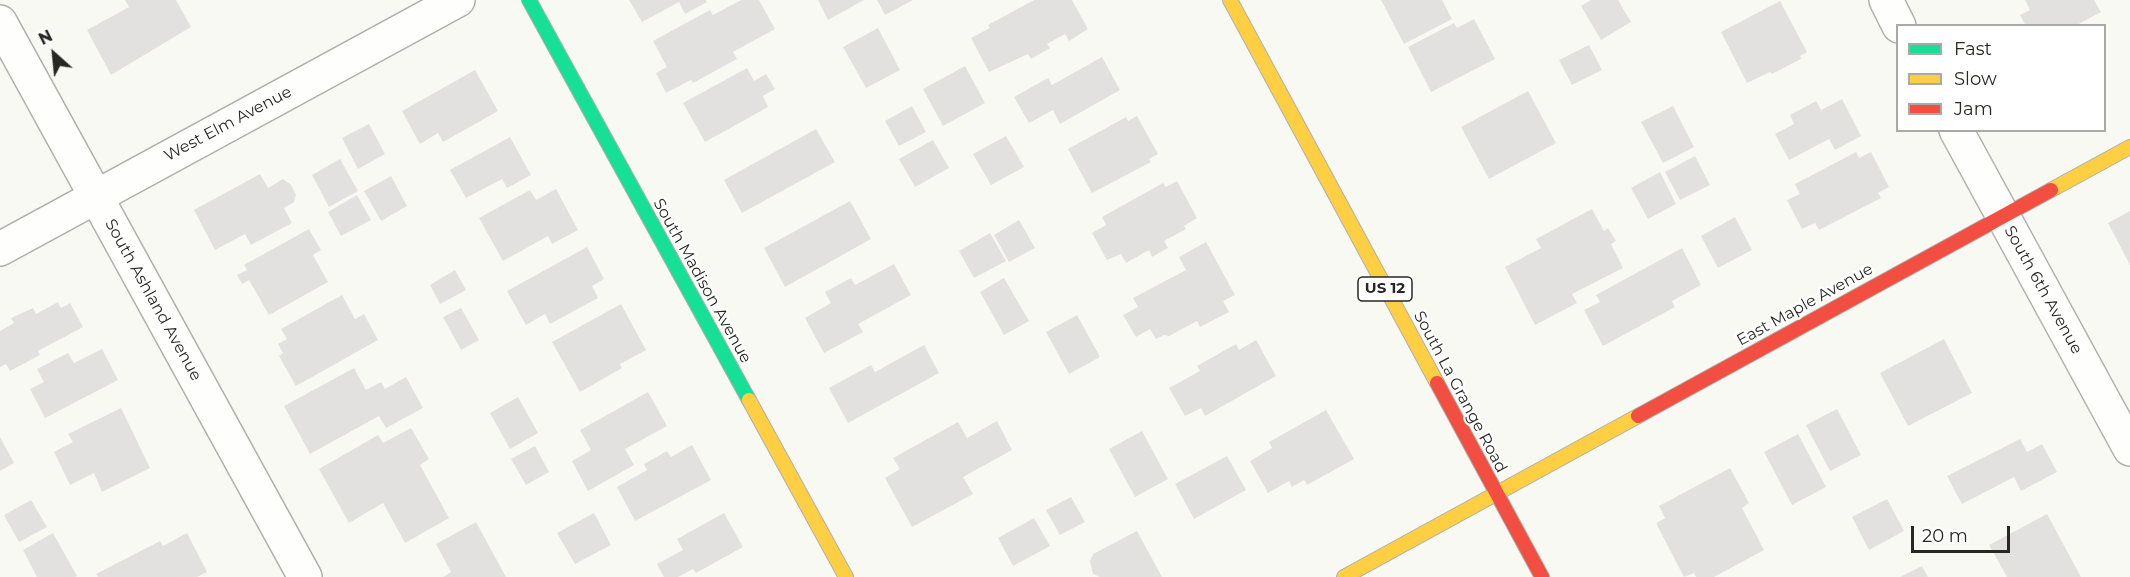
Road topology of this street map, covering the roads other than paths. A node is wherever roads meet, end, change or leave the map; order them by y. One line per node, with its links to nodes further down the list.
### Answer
1 (458, 0): 9 (street, West Elm Avenue)
2 (530, 0): 15 (street, South Madison Avenue)
3 (1230, 0): 13 (street, South La Grange Road / US 12)
4 (1886, 0): 6 (street)
5 (0, 22): 9 (street, South Ashland Avenue)
6 (1898, 24)
7 (1957, 132): 10 (street, South 6th Avenue)
8 (2130, 147): 10 (street, East Maple Avenue)
9 (96, 196): 11 (street, West Elm Avenue); 14 (street, South Ashland Avenue)
10 (2002, 216): 12 (street, South 6th Avenue); 13 (street, East Maple Avenue)
11 (0, 249)
12 (2130, 448)
13 (1496, 493): 16 (street, East Maple Avenue); 17 (street, South La Grange Road / US 12)
14 (305, 577)
15 (846, 577)
16 (1344, 577)
17 (1542, 577)

